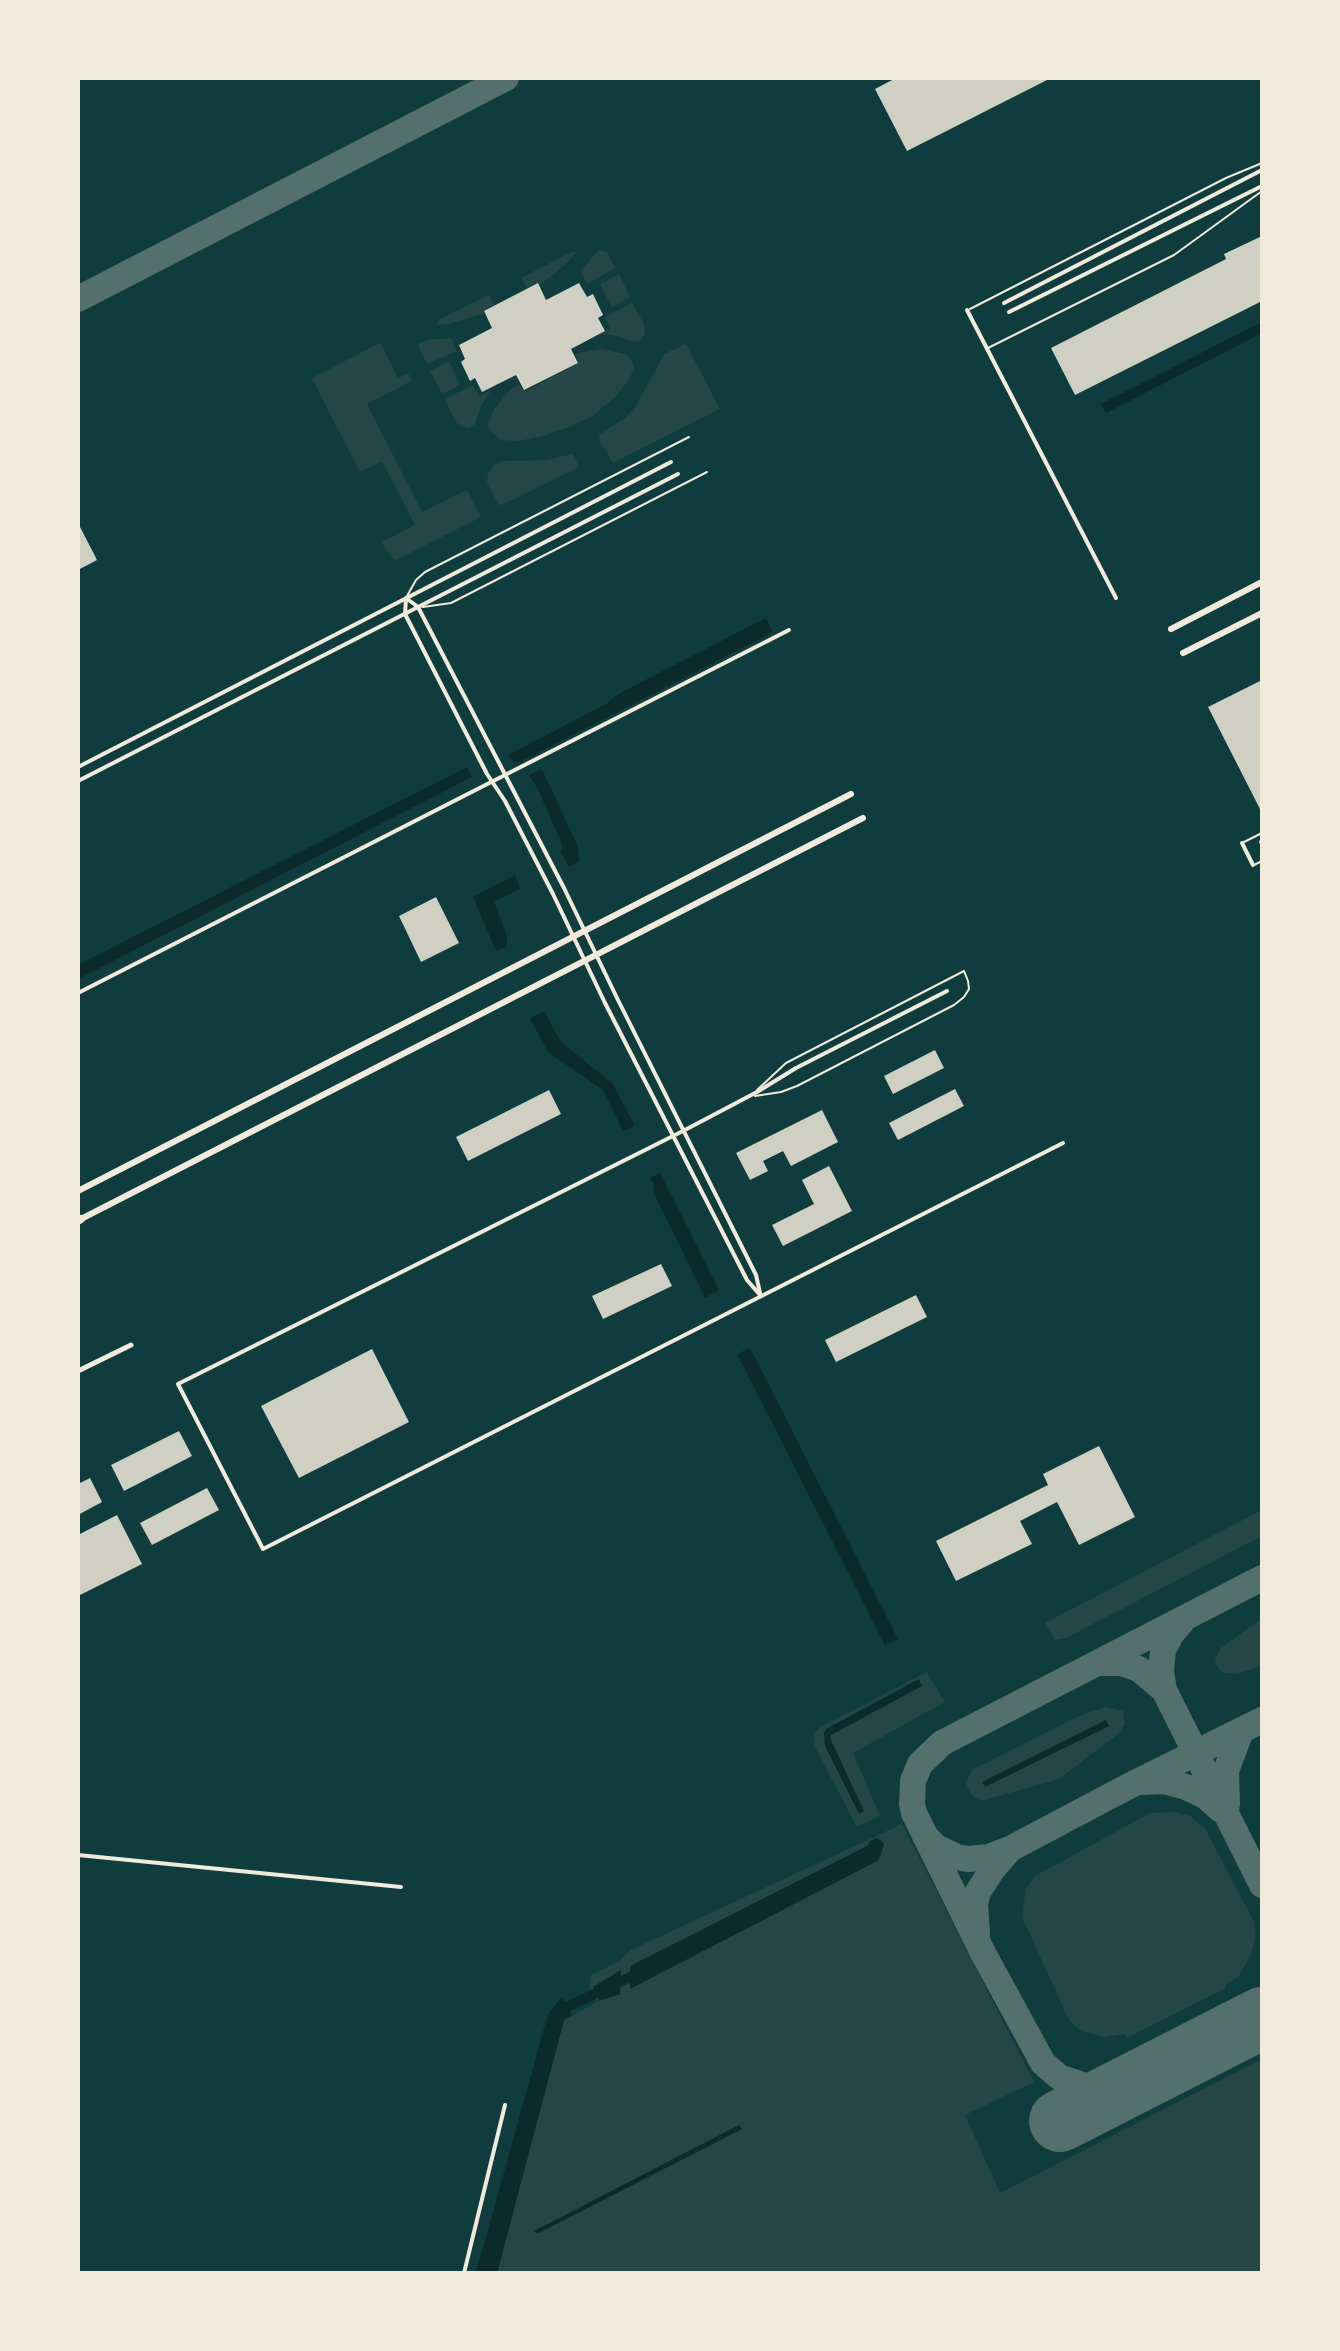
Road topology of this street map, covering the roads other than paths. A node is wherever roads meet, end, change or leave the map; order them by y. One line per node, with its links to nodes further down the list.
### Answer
1 (1262, 163): 5 (lane)
2 (1262, 170): 4 (street)
3 (1262, 188): 6 (street); 7 (lane)
4 (1004, 303)
5 (967, 310): 7 (street)
6 (1009, 312)
7 (987, 349): 14 (street)
8 (689, 437): 13 (lane)
9 (671, 462): 13 (street)
10 (707, 472): 15 (lane)
11 (678, 474): 15 (street)
12 (1262, 582): 18 (main road)
13 (406, 598): 15 (street); 17 (street); 21 (street)
14 (1116, 598)
15 (418, 607): 17 (street); 22 (street)
16 (1262, 613): 20 (main road)
17 (405, 614): 23 (street); 24 (street)
18 (1171, 629)
19 (789, 630): 22 (street)
20 (1183, 653)
21 (78, 767)
22 (505, 775): 24 (street); 31 (street)
23 (78, 781)
24 (492, 782): 32 (street); 36 (street)
25 (851, 794): 31 (main road)
26 (863, 818): 33 (main road)
27 (1262, 833): 28 (lane)
28 (1242, 843): 30 (street)
29 (1262, 861): 30 (lane)
30 (1253, 865)
31 (584, 931): 32 (main road); 33 (street)
32 (573, 936): 34 (street); 41 (main road)
33 (596, 954): 34 (main road); 38 (street)
34 (585, 960): 39 (street); 42 (main road)
35 (947, 991): 37 (street)
36 (78, 993)
37 (751, 1095): 37 (lane); 38 (street)
38 (683, 1131): 39 (street); 43 (street)
39 (673, 1136): 43 (street); 43 (street)
40 (1063, 1143): 43 (street)
41 (78, 1191)
42 (79, 1220)
43 (760, 1295)
44 (131, 1345): 45 (street)
45 (78, 1371)
46 (78, 1855): 47 (street)
47 (401, 1887)
48 (505, 2105): 49 (street)
49 (464, 2273)

